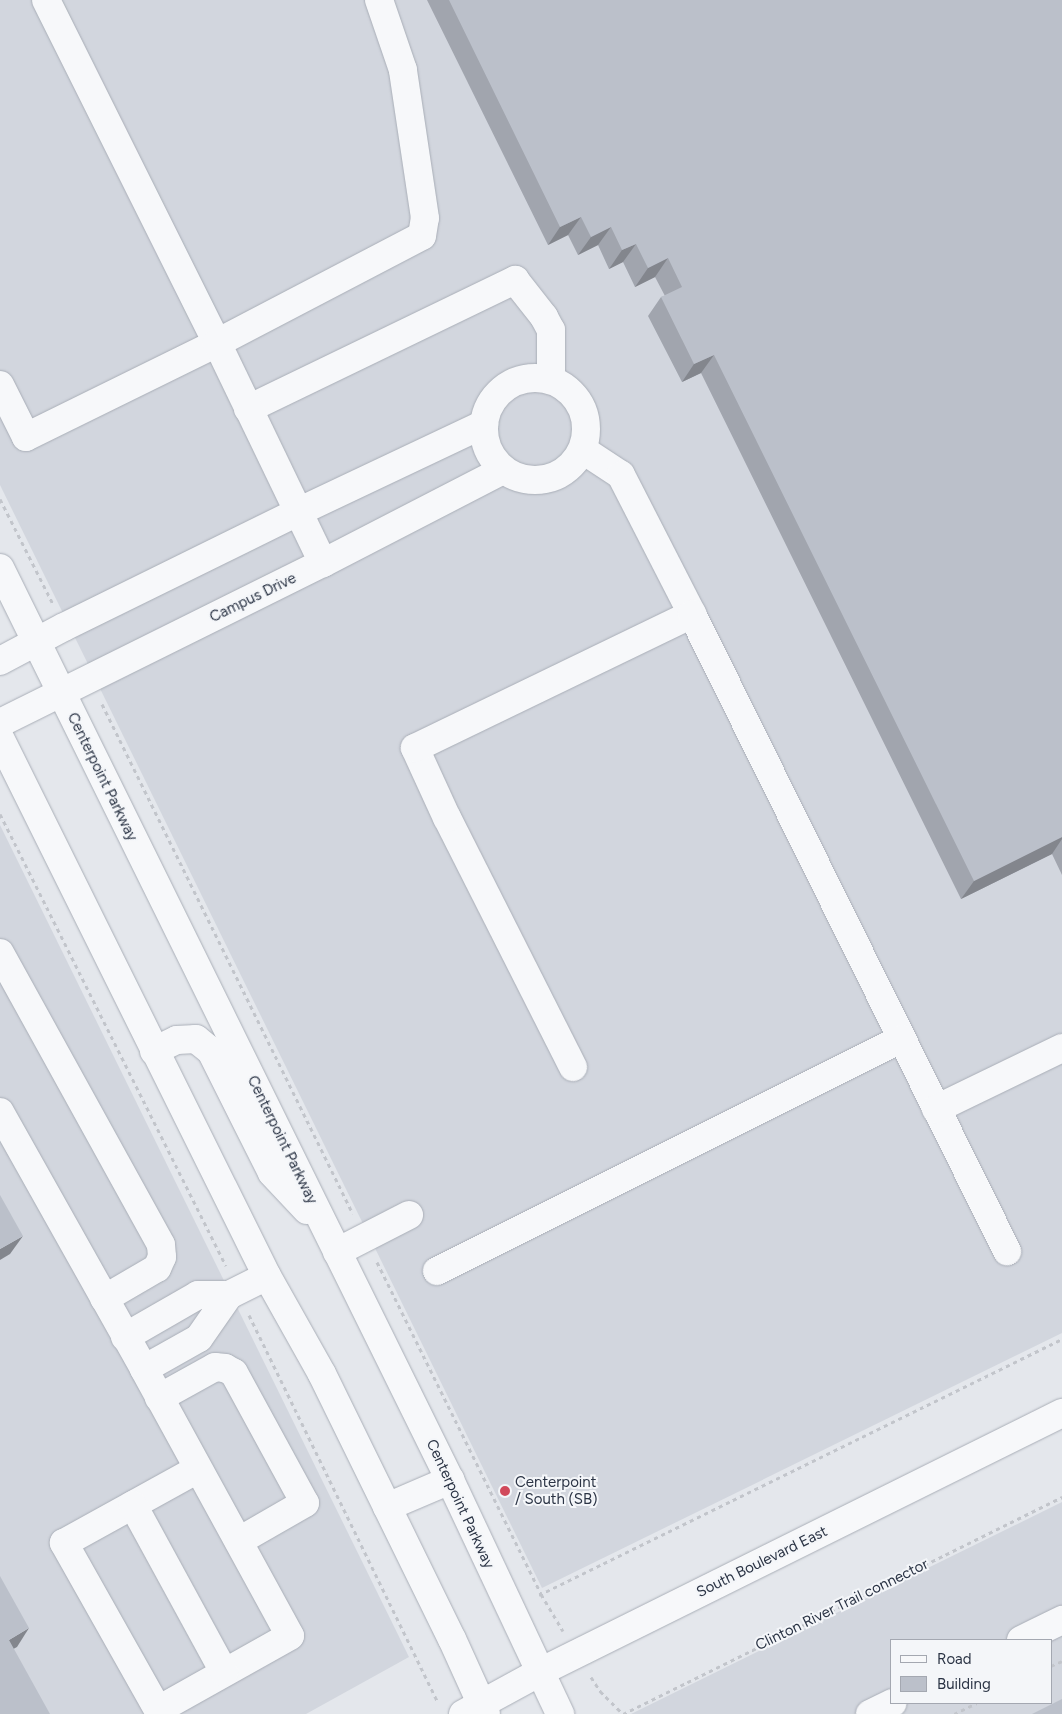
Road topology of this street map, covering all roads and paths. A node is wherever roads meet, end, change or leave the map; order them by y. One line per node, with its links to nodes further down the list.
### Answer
1 (46, 0): 3 (street)
2 (379, 0): 3 (street)
3 (217, 343): 5 (street); 6 (street)
4 (551, 379): 6 (street); 7 (street); 8 (street)
5 (0, 385)
6 (248, 410): 11 (street)
7 (484, 424): 9 (street); 11 (street)
8 (583, 450): 9 (street); 15 (street)
9 (503, 470): 12 (street, Campus Drive)
10 (0, 498): 14 (path)
11 (298, 512): 12 (street); 16 (street)
12 (323, 563): 18 (street, Campus Drive)
13 (0, 568): 16 (street, Centerpoint Parkway)
14 (55, 609)
15 (692, 614): 24 (street); 27 (street)
16 (35, 642): 17 (street); 18 (street, Centerpoint Parkway)
17 (0, 661)
18 (60, 693): 20 (street, Campus Drive); 32 (street, Centerpoint Parkway)
19 (100, 699): 31 (path)
20 (0, 723)
21 (0, 738): 26 (street)
22 (0, 814): 35 (path)
23 (0, 953): 39 (street)
24 (901, 1039): 28 (street); 36 (street)
25 (1062, 1048): 28 (street)
26 (154, 1051): 32 (street); 37 (street)
27 (573, 1067)
28 (936, 1109): 33 (street)
29 (0, 1112): 39 (street)
30 (409, 1215): 32 (street)
31 (358, 1222)
32 (331, 1240): 47 (street, Centerpoint Parkway)
33 (1007, 1251)
34 (373, 1254): 52 (path)
35 (223, 1261)
36 (437, 1271)
37 (267, 1276): 38 (street); 50 (street)
38 (229, 1295): 41 (street); 43 (street)
39 (104, 1299): 41 (street)
40 (253, 1324): 58 (path)
41 (125, 1337): 43 (street)
42 (1062, 1339): 52 (path)
43 (144, 1369): 44 (street)
44 (159, 1398): 46 (street); 51 (street)
45 (1062, 1413): 60 (street, South Boulevard East)
46 (198, 1469): 49 (street); 51 (street)
47 (450, 1480): 50 (street); 54 (street, Centerpoint Parkway)
48 (1062, 1497): 66 (path, Clinton River Trail connector)
49 (133, 1505): 59 (street); 59 (street)
50 (387, 1507): 56 (street)
51 (238, 1541): 59 (street)
52 (541, 1594): 53 (path); 54 (path)
53 (547, 1604)
54 (510, 1609): 60 (street, Centerpoint Parkway)
55 (1062, 1620): 57 (street)
56 (452, 1639): 58 (path); 64 (street)
57 (1023, 1639)
58 (416, 1656): 64 (path)
59 (224, 1672)
60 (540, 1672): 64 (street, South Boulevard East); 65 (street, Centerpoint Parkway)
61 (600, 1692): 66 (path)
62 (891, 1704): 67 (street)
63 (975, 1704): 68 (path)
64 (468, 1710)
65 (560, 1714)
66 (623, 1714)
67 (870, 1714)
68 (954, 1714)

